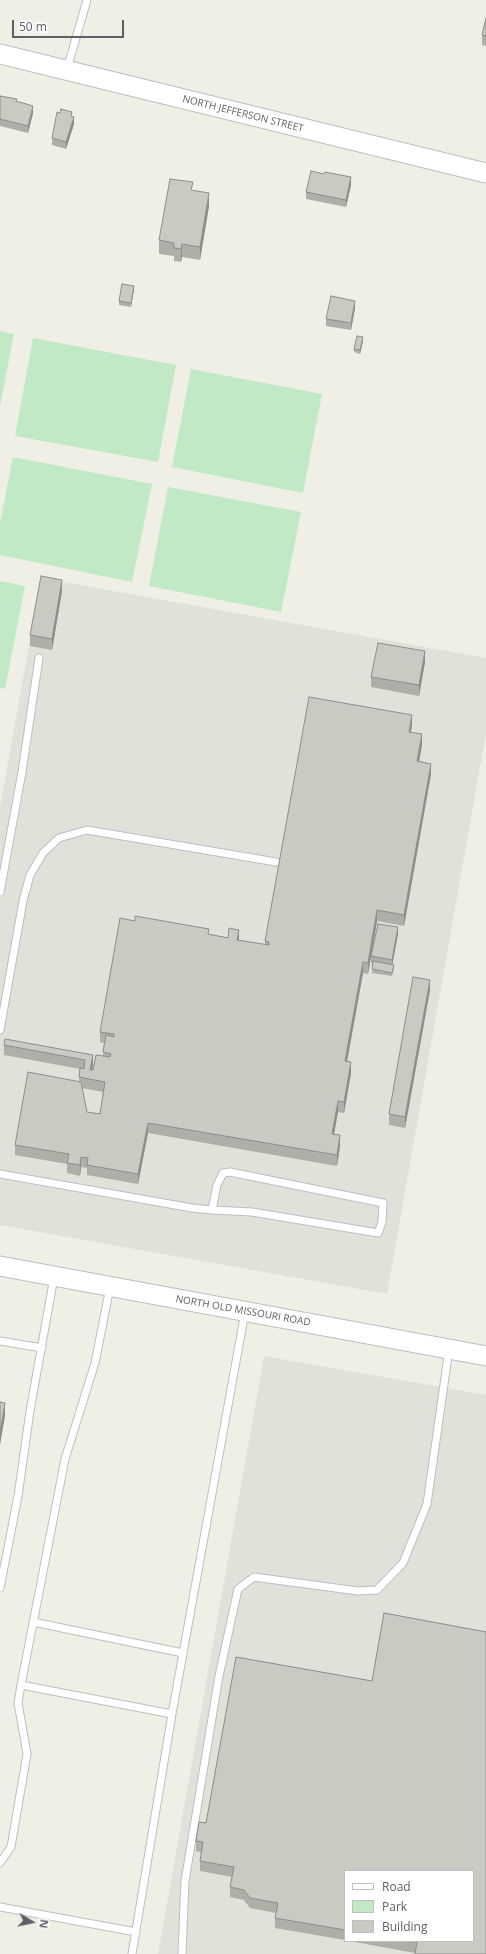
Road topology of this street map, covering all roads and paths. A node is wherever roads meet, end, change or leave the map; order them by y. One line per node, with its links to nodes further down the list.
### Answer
1 (88, 0): 3 (lane)
2 (0, 54): 3 (main road, NORTH JEFFERSON STREET)
3 (66, 70): 4 (main road, NORTH JEFFERSON STREET)
4 (486, 173)
5 (39, 658): 7 (lane)
6 (276, 862): 8 (lane)
7 (0, 892)
8 (0, 1030)
9 (0, 1174): 10 (lane)
10 (212, 1210): 10 (lane)
11 (0, 1266): 12 (main road, NORTH OLD MISSOURI ROAD)
12 (55, 1276): 13 (main road, NORTH OLD MISSOURI ROAD); 16 (lane)
13 (110, 1287): 14 (main road, NORTH OLD MISSOURI ROAD); 20 (lane)
14 (245, 1312): 17 (main road, NORTH OLD MISSOURI ROAD); 21 (lane)
15 (0, 1341): 16 (lane)
16 (42, 1348): 19 (lane)
17 (450, 1349): 18 (main road, NORTH OLD MISSOURI ROAD); 28 (lane)
18 (486, 1356)
19 (0, 1588)
20 (33, 1622): 21 (lane); 22 (lane)
21 (183, 1653): 23 (lane)
22 (21, 1686): 23 (lane); 24 (lane)
23 (172, 1714): 26 (lane)
24 (0, 1863)
25 (0, 1907): 26 (lane)
26 (136, 1932): 27 (lane)
27 (132, 1954)
28 (182, 1954)

